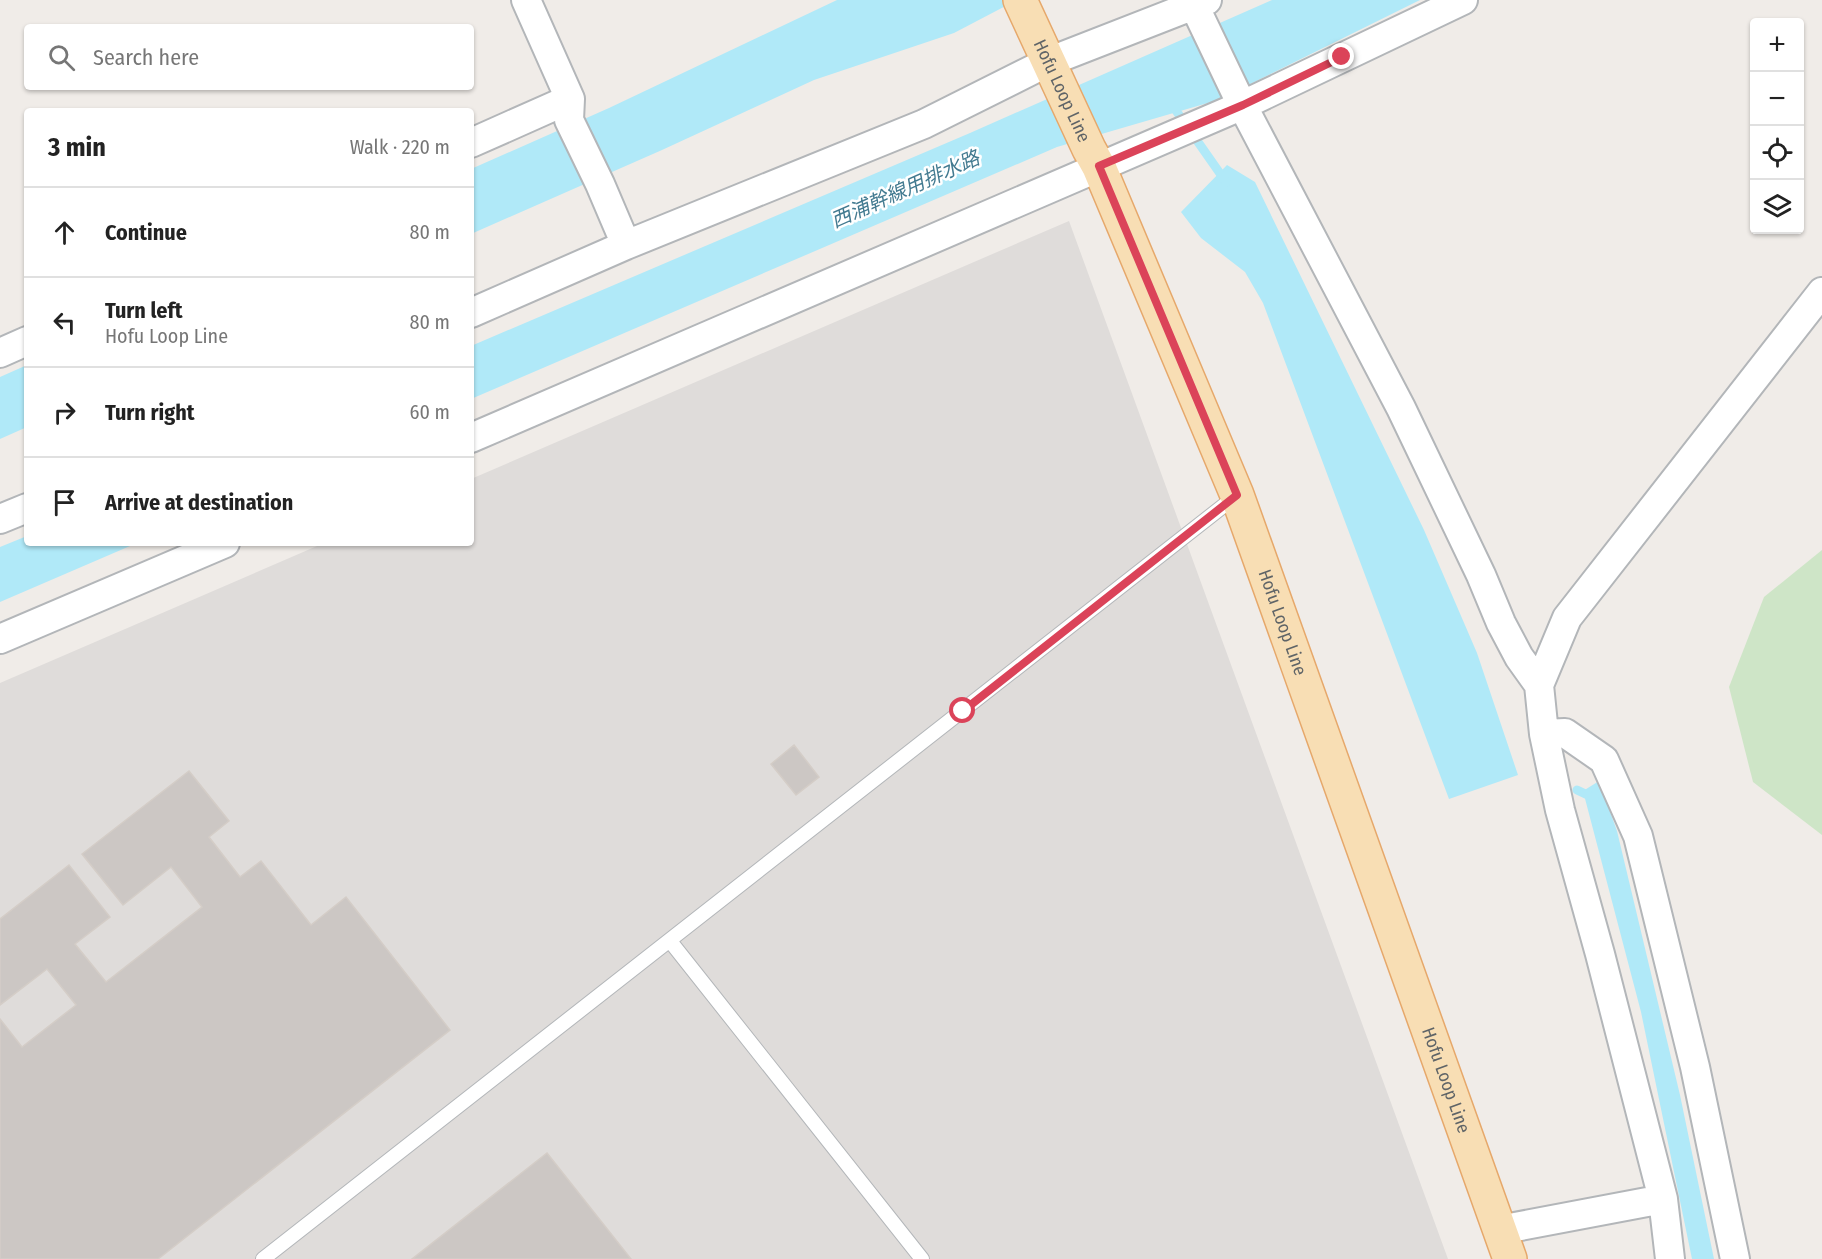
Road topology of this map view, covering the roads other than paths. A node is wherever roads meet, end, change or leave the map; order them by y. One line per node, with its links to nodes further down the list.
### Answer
1 (526, 0): 7 (street)
2 (1462, 0): 6 (street)
3 (1024, 10): 5 (main road, Hofu Loop Line)
4 (1202, 11): 5 (street); 6 (street)
5 (1052, 72): 9 (main road, Hofu Loop Line); 10 (street)
6 (1240, 101): 9 (street); 21 (street)
7 (569, 109): 8 (street); 10 (street)
8 (474, 142)
9 (1094, 158): 15 (street); 16 (main road, Hofu Loop Line)
10 (626, 245): 12 (street)
11 (1822, 292): 21 (street)
12 (474, 312)
13 (24, 342): 14 (street)
14 (0, 353)
15 (474, 437)
16 (1237, 495): 23 (lane); 25 (main road, Hofu Loop Line)
17 (24, 509): 18 (street)
18 (0, 519)
19 (218, 546): 20 (street)
20 (0, 639)
21 (1539, 685): 22 (street)
22 (1544, 734): 24 (street); 29 (street)
23 (670, 941): 26 (lane); 27 (lane)
24 (1663, 1199): 25 (street); 28 (street)
25 (1505, 1245)
26 (262, 1259)
27 (922, 1259)
28 (1670, 1259)
29 (1735, 1259)

